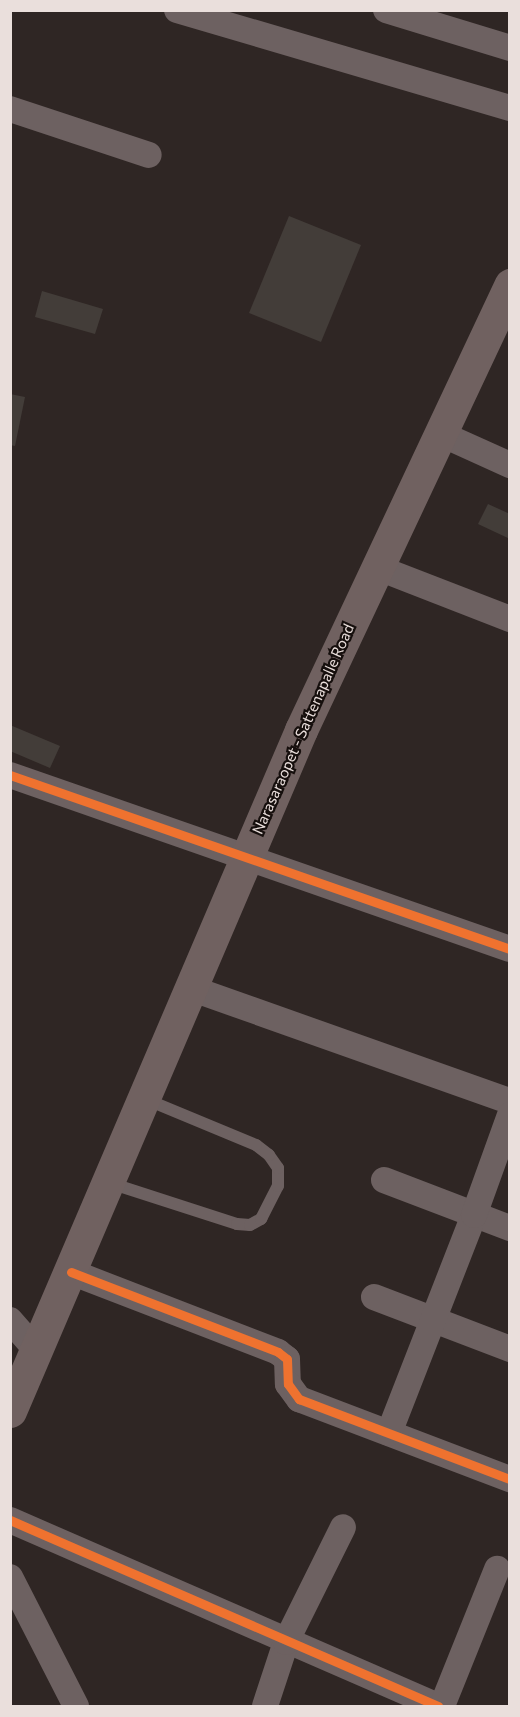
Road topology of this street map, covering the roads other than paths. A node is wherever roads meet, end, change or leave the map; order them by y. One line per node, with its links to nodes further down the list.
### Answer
1 (177, 10): 4 (street)
2 (386, 10): 3 (street)
3 (510, 48)
4 (510, 108)
5 (10, 109): 6 (street)
6 (149, 155)
7 (510, 285): 8 (main road, Narasaraopet - Sattenapalle Road)
8 (502, 320): 9 (main road, Narasaraopet - Sattenapalle Road)
9 (439, 433): 10 (street); 11 (main road, Narasaraopet - Sattenapalle Road)
10 (510, 465)
11 (376, 567): 12 (street); 14 (main road, Narasaraopet - Sattenapalle Road)
12 (510, 619)
13 (10, 775): 14 (street)
14 (248, 857): 15 (street); 16 (main road, Narasaraopet - Sattenapalle Road)
15 (510, 950)
16 (193, 989): 17 (main road, Narasaraopet - Sattenapalle Road); 18 (street)
17 (145, 1099): 21 (main road, Narasaraopet - Sattenapalle Road); 21 (lane)
18 (510, 1101)
19 (510, 1115): 22 (street)
20 (384, 1180): 22 (street)
21 (109, 1183): 24 (main road, Narasaraopet - Sattenapalle Road)
22 (474, 1215): 23 (street); 26 (street)
23 (510, 1228)
24 (71, 1272): 29 (main road, Narasaraopet - Sattenapalle Road); 31 (street)
25 (374, 1297): 26 (street)
26 (433, 1319): 28 (street); 31 (street)
27 (10, 1320): 29 (street)
28 (510, 1349)
29 (37, 1351): 30 (main road, Narasaraopet - Sattenapalle Road)
30 (10, 1411)
31 (389, 1433): 32 (street)
32 (510, 1479)
33 (10, 1520): 37 (street)
34 (343, 1527): 37 (street)
35 (497, 1569): 40 (street)
36 (10, 1577): 38 (street)
37 (286, 1642): 39 (street); 40 (street)
38 (76, 1707)
39 (265, 1707)
40 (440, 1707)

